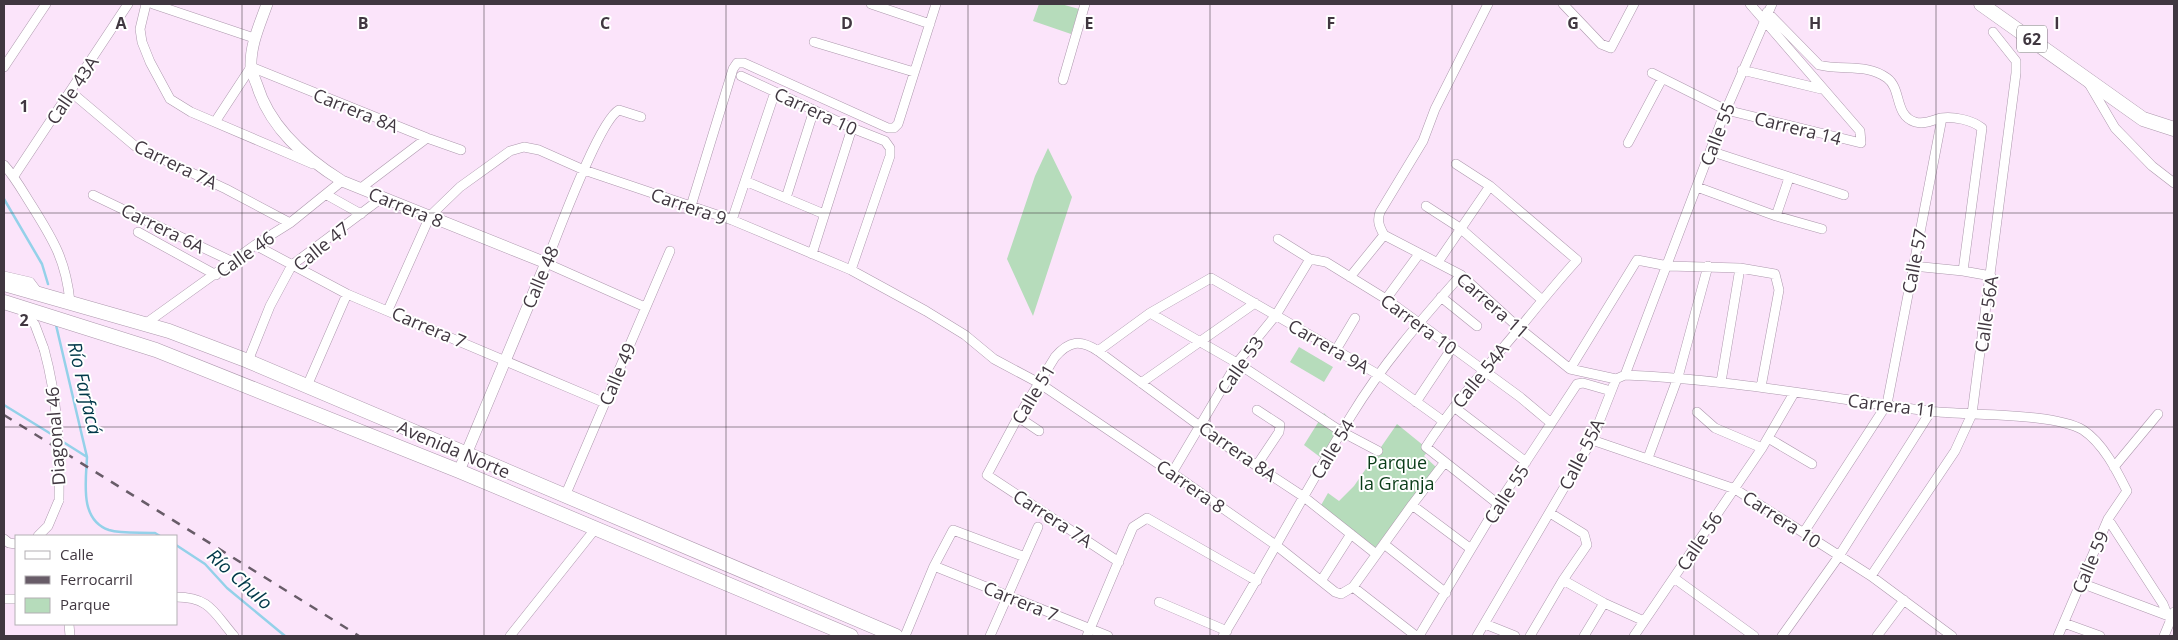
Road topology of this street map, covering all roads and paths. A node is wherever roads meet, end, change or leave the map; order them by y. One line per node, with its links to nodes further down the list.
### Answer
1 (46, 4): 20 (street)
2 (128, 4): 30 (street, Calle 43A)
3 (146, 4): 36 (street, Carrera 8)
4 (153, 4): 18 (street)
5 (267, 4): 18 (street)
6 (870, 4): 16 (street)
7 (936, 4): 16 (street)
8 (1085, 4): 28 (street)
9 (1488, 4): 73 (street)
10 (1563, 4): 11 (street)
11 (1634, 4)
12 (1750, 4): 15 (street)
13 (1772, 4): 15 (street, Calle 55)
14 (1981, 4): 25 (main road, 62)
15 (1766, 16): 22 (street, Calle 55); 29 (street); 35 (street)
16 (930, 24): 23 (street)
17 (1993, 32): 93 (street, Calle 56A)
18 (254, 38): 21 (street)
19 (814, 42): 23 (street)
20 (4, 67)
21 (251, 67): 36 (street); 39 (street); 40 (street, Carrera 8A)
22 (1742, 70): 29 (street); 33 (street, Calle 55)
23 (914, 72): 62 (street)
24 (1652, 73): 27 (street, Carrera 14)
25 (2083, 74): 38 (main road, 62); 53 (street)
26 (741, 76): 31 (street, Carrera 10)
27 (1662, 79): 33 (street, Carrera 14); 41 (street)
28 (1063, 80)
29 (1822, 89): 33 (street, Carrera 14)
30 (71, 92): 49 (street, Calle 43A); 69 (street, Carrera 7A)
31 (775, 92): 32 (street, Carrera 10); 52 (street)
32 (814, 110): 37 (street, Carrera 10); 61 (street)
33 (1726, 110): 44 (street, Calle 55)
34 (641, 116): 48 (street, Calle 48)
35 (1942, 118): 86 (street, Calle 57); 89 (street)
36 (215, 122): 42 (street, Carrera 8)
37 (852, 128): 65 (street); 88 (street, Carrera 10)
38 (2174, 129)
39 (288, 138): 42 (street); 47 (street)
40 (427, 138): 43 (street, Carrera 8A); 56 (street)
41 (1628, 143)
42 (277, 149): 47 (street, Carrera 8)
43 (461, 150)
44 (1710, 152): 50 (street); 55 (street, Calle 55)
45 (1456, 164): 54 (street)
46 (4, 165): 49 (street)
47 (317, 165): 51 (street, Carrera 8)
48 (584, 170): 62 (street, Carrera 9); 66 (street, Carrera 9); 82 (street, Calle 48)
49 (14, 176): 102 (street)
50 (1789, 178): 59 (street); 67 (street)
51 (342, 181): 56 (street, Carrera 8); 58 (street, Calle 46)
52 (745, 181): 61 (street); 68 (street)
53 (2174, 183)
54 (1490, 186): 70 (street); 100 (street, Calle 54A)
55 (1698, 187): 67 (street); 84 (street, Calle 55)
56 (361, 188): 60 (street, Carrera 8)
57 (93, 195): 80 (street, Carrera 6A)
58 (326, 195): 64 (street); 69 (street, Calle 46)
59 (1844, 195)
60 (383, 197): 64 (street, Calle 47); 66 (street, Carrera 8)
61 (786, 198): 65 (street)
62 (691, 206): 68 (street, Carrera 9)
63 (1426, 206): 70 (street)
64 (361, 214): 83 (street, Calle 47)
65 (824, 214): 77 (street)
66 (430, 216): 82 (street, Carrera 8); 106 (street)
67 (1776, 216): 71 (street)
68 (732, 220): 77 (street, Carrera 9)
69 (290, 224): 75 (street, Calle 46)
70 (1460, 228): 81 (street); 100 (street)
71 (1822, 229)
72 (138, 232): 90 (street)
73 (1384, 235): 78 (street, Carrera 11); 94 (street)
74 (1278, 239): 79 (street, Carrera 10)
75 (255, 245): 80 (street, Calle 46); 83 (street, Carrera 7)
76 (670, 251): 105 (street, Calle 49)
77 (812, 254): 88 (street, Carrera 9)
78 (1419, 254): 81 (street, Carrera 11); 99 (street)
79 (1310, 259): 94 (street, Carrera 10); 108 (street, Calle 53)
80 (233, 262): 90 (street, Calle 46)
81 (1438, 262): 91 (street, Carrera 11)
82 (546, 263): 105 (street, Carrera 8); 118 (street, Calle 48)
83 (292, 265): 97 (street, Carrera 7); 119 (street, Calle 47)
84 (1668, 266): 85 (street); 121 (street); 124 (street)
85 (1708, 266): 87 (street); 125 (street)
86 (1913, 266): 89 (street); 136 (street, Calle 57)
87 (1740, 268): 127 (street); 131 (street)
88 (851, 270): 128 (street, Carrera 8)
89 (1963, 271): 93 (street)
90 (216, 275): 110 (street, Calle 46)
91 (1461, 275): 98 (street, Calle 54); 113 (street, Carrera 11)
92 (4, 276): 96 (street)
93 (1991, 276): 141 (street, Calle 56A)
94 (1350, 277): 99 (street, Carrera 10)
95 (4, 284): 96 (main road, Avenida Norte)
96 (39, 294): 102 (main road, Avenida Norte)
97 (347, 294): 106 (street, Carrera 7); 130 (street)
98 (1441, 297): 111 (street, Calle 54); 112 (street)
99 (1386, 298): 111 (street, Carrera 10)
100 (1541, 299): 113 (street, Calle 54A)
101 (4, 302): 104 (main road, Avenida Norte)
102 (70, 302): 110 (main road, Avenida Norte)
103 (1255, 303): 107 (street, Carrera 9A); 108 (street, Carrera 9A); 114 (street)
104 (20, 306): 160 (main road, Avenida Norte); 175 (street, Diagonal 46, bridge)
105 (645, 307): 135 (street, Calle 49)
106 (388, 310): 118 (street, Carrera 7)
107 (1150, 313): 114 (street); 117 (street)
108 (1276, 315): 116 (street, Carrera 9A); 120 (street, Calle 53)
109 (1355, 318): 116 (street)
110 (145, 324): 119 (main road, Avenida Norte)
111 (1418, 324): 115 (street, Carrera 10); 123 (street, Calle 54)
112 (1477, 326)
113 (1519, 328): 121 (street, Carrera 11); 122 (street, Calle 54A)
114 (1199, 340): 120 (street); 129 (street)
115 (1452, 348): 122 (street, Carrera 10); 134 (street)
116 (1336, 350): 123 (street, Carrera 9A)
117 (1098, 351): 128 (street, Calle 51); 129 (street, Carrera 8A)
118 (505, 359): 135 (street, Carrera 7); 153 (street, Calle 48)
119 (248, 362): 130 (main road, Avenida Norte)
120 (1237, 363): 146 (street, Calle 53); 148 (street)
121 (1570, 369): 126 (street, Carrera 11)
122 (1484, 370): 137 (street, Calle 54A); 145 (street, Carrera 10)
123 (1378, 375): 134 (street, Carrera 9A); 148 (street, Calle 54)
124 (1625, 375): 125 (street, Carrera 11); 126 (street)
125 (1678, 377): 127 (street, Carrera 11); 154 (street)
126 (1616, 379): 132 (street, Calle 55A)
127 (1721, 382): 131 (street, Carrera 11)
128 (1039, 383): 143 (street, Calle 51); 161 (street, Carrera 8)
129 (1141, 383): 146 (street, Carrera 8A)
130 (307, 386): 153 (main road, Avenida Norte)
131 (1762, 387): 133 (street, Carrera 11)
132 (1611, 391): 145 (street, Calle 55); 150 (street, Calle 55A)
133 (1794, 393): 136 (street, Carrera 11); 149 (street, Calle 56)
134 (1416, 402): 144 (street, Carrera 9A)
135 (605, 403): 165 (street, Calle 49)
136 (1887, 404): 139 (street, Carrera 11); 173 (street)
137 (1454, 407): 144 (street, Calle 54A); 156 (street)
138 (1257, 410): 158 (street)
139 (1931, 411): 141 (street, Carrera 11); 180 (street)
140 (1697, 412): 151 (street)
141 (1972, 414): 159 (street, Carrera 11); 184 (street, Calle 56A)
142 (2158, 414): 159 (street)
143 (1018, 417): 147 (street); 162 (street, Calle 51)
144 (1443, 420): 155 (street, Calle 54A)
145 (1551, 423): 156 (street, Calle 55)
146 (1200, 426): 158 (street, Carrera 8A); 161 (street, Calle 53)
147 (1039, 431)
148 (1342, 432): 152 (street); 166 (street, Calle 54)
149 (1768, 438): 151 (street, Calle 56); 157 (street)
150 (1592, 440): 154 (street, Carrera 10); 169 (street, Calle 55A)
151 (1762, 448): 163 (street, Calle 56)
152 (1378, 451)
153 (466, 455): 160 (street, Calle 48); 165 (main road, Avenida Norte)
154 (1648, 458): 163 (street, Carrera 10)
155 (1445, 462): 167 (street); 168 (street)
156 (1526, 462): 168 (street, Calle 55)
157 (1812, 464)
158 (1257, 465): 166 (street, Carrera 8A)
159 (2114, 467): 164 (street, Carrera 11)
160 (459, 471): 171 (main road, Avenida Norte)
161 (1172, 473): 177 (street, Carrera 8)
162 (987, 475): 182 (street, Carrera 7A)
163 (1734, 489): 173 (street, Carrera 10); 185 (street, Calle 56)
164 (2127, 491): 170 (street, Calle 59)
165 (565, 496): 206 (main road, Avenida Norte)
166 (1304, 497): 174 (street, Carrera 8A); 177 (street, Calle 54)
167 (1412, 504): 176 (street); 178 (street)
168 (1498, 504): 178 (street, Calle 55)
169 (1550, 513): 187 (street); 200 (street, Calle 55A)
170 (2108, 519): 189 (street, Calle 59); 197 (street)
171 (596, 528): 204 (street); 205 (main road, Avenida Norte)
172 (1038, 528): 181 (street)
173 (1804, 532): 180 (street, Carrera 10)
174 (1351, 534): 179 (street, Carrera 8A); 186 (street)
175 (39, 535)
176 (1384, 544): 179 (street); 191 (street)
177 (1277, 546): 186 (street, Carrera 8); 188 (street, Calle 54)
178 (1472, 549): 191 (street, Calle 55)
179 (1376, 554): 190 (street)
180 (1839, 556): 184 (street, Carrera 10); 217 (street)
181 (1025, 557): 183 (street); 192 (street)
182 (1119, 562): 188 (street); 201 (street)
183 (934, 566): 192 (street, Carrera 7); 207 (street)
184 (1871, 576): 194 (street, Carrera 10)
185 (1674, 578): 198 (street, Calle 56); 216 (street)
186 (1321, 580): 190 (street, Carrera 8)
187 (1562, 580): 196 (street); 213 (street)
188 (1257, 581): 202 (street, Calle 54)
189 (2081, 582): 197 (street); 199 (street, Calle 59)
190 (1353, 587): 210 (street)
191 (1446, 593): 210 (street, Calle 55)
192 (1008, 596): 201 (street, Carrera 7); 208 (street)
193 (178, 597): 203 (street)
194 (1904, 600): 218 (street); 219 (street, Carrera 10)
195 (1159, 602): 202 (street)
196 (1604, 603): 198 (street); 214 (street)
197 (2172, 615): 222 (street)
198 (1644, 621): 215 (street, Calle 56)
199 (2064, 623): 220 (street, Calle 59); 221 (street)
200 (1485, 624): 211 (street, Calle 55A); 212 (street)
201 (1089, 633): 209 (street, Carrera 7)
202 (1225, 634)
203 (234, 636)
204 (510, 636)
205 (851, 636)
206 (896, 636)
207 (905, 636)
208 (990, 636)
209 (1108, 636)
210 (1417, 636)
211 (1477, 636)
212 (1515, 636)
213 (1530, 636)
214 (1584, 636)
215 (1634, 636)
216 (1754, 636)
217 (1782, 636)
218 (1877, 636)
219 (1952, 636)
220 (2058, 636)
221 (2100, 636)
222 (2164, 636)

